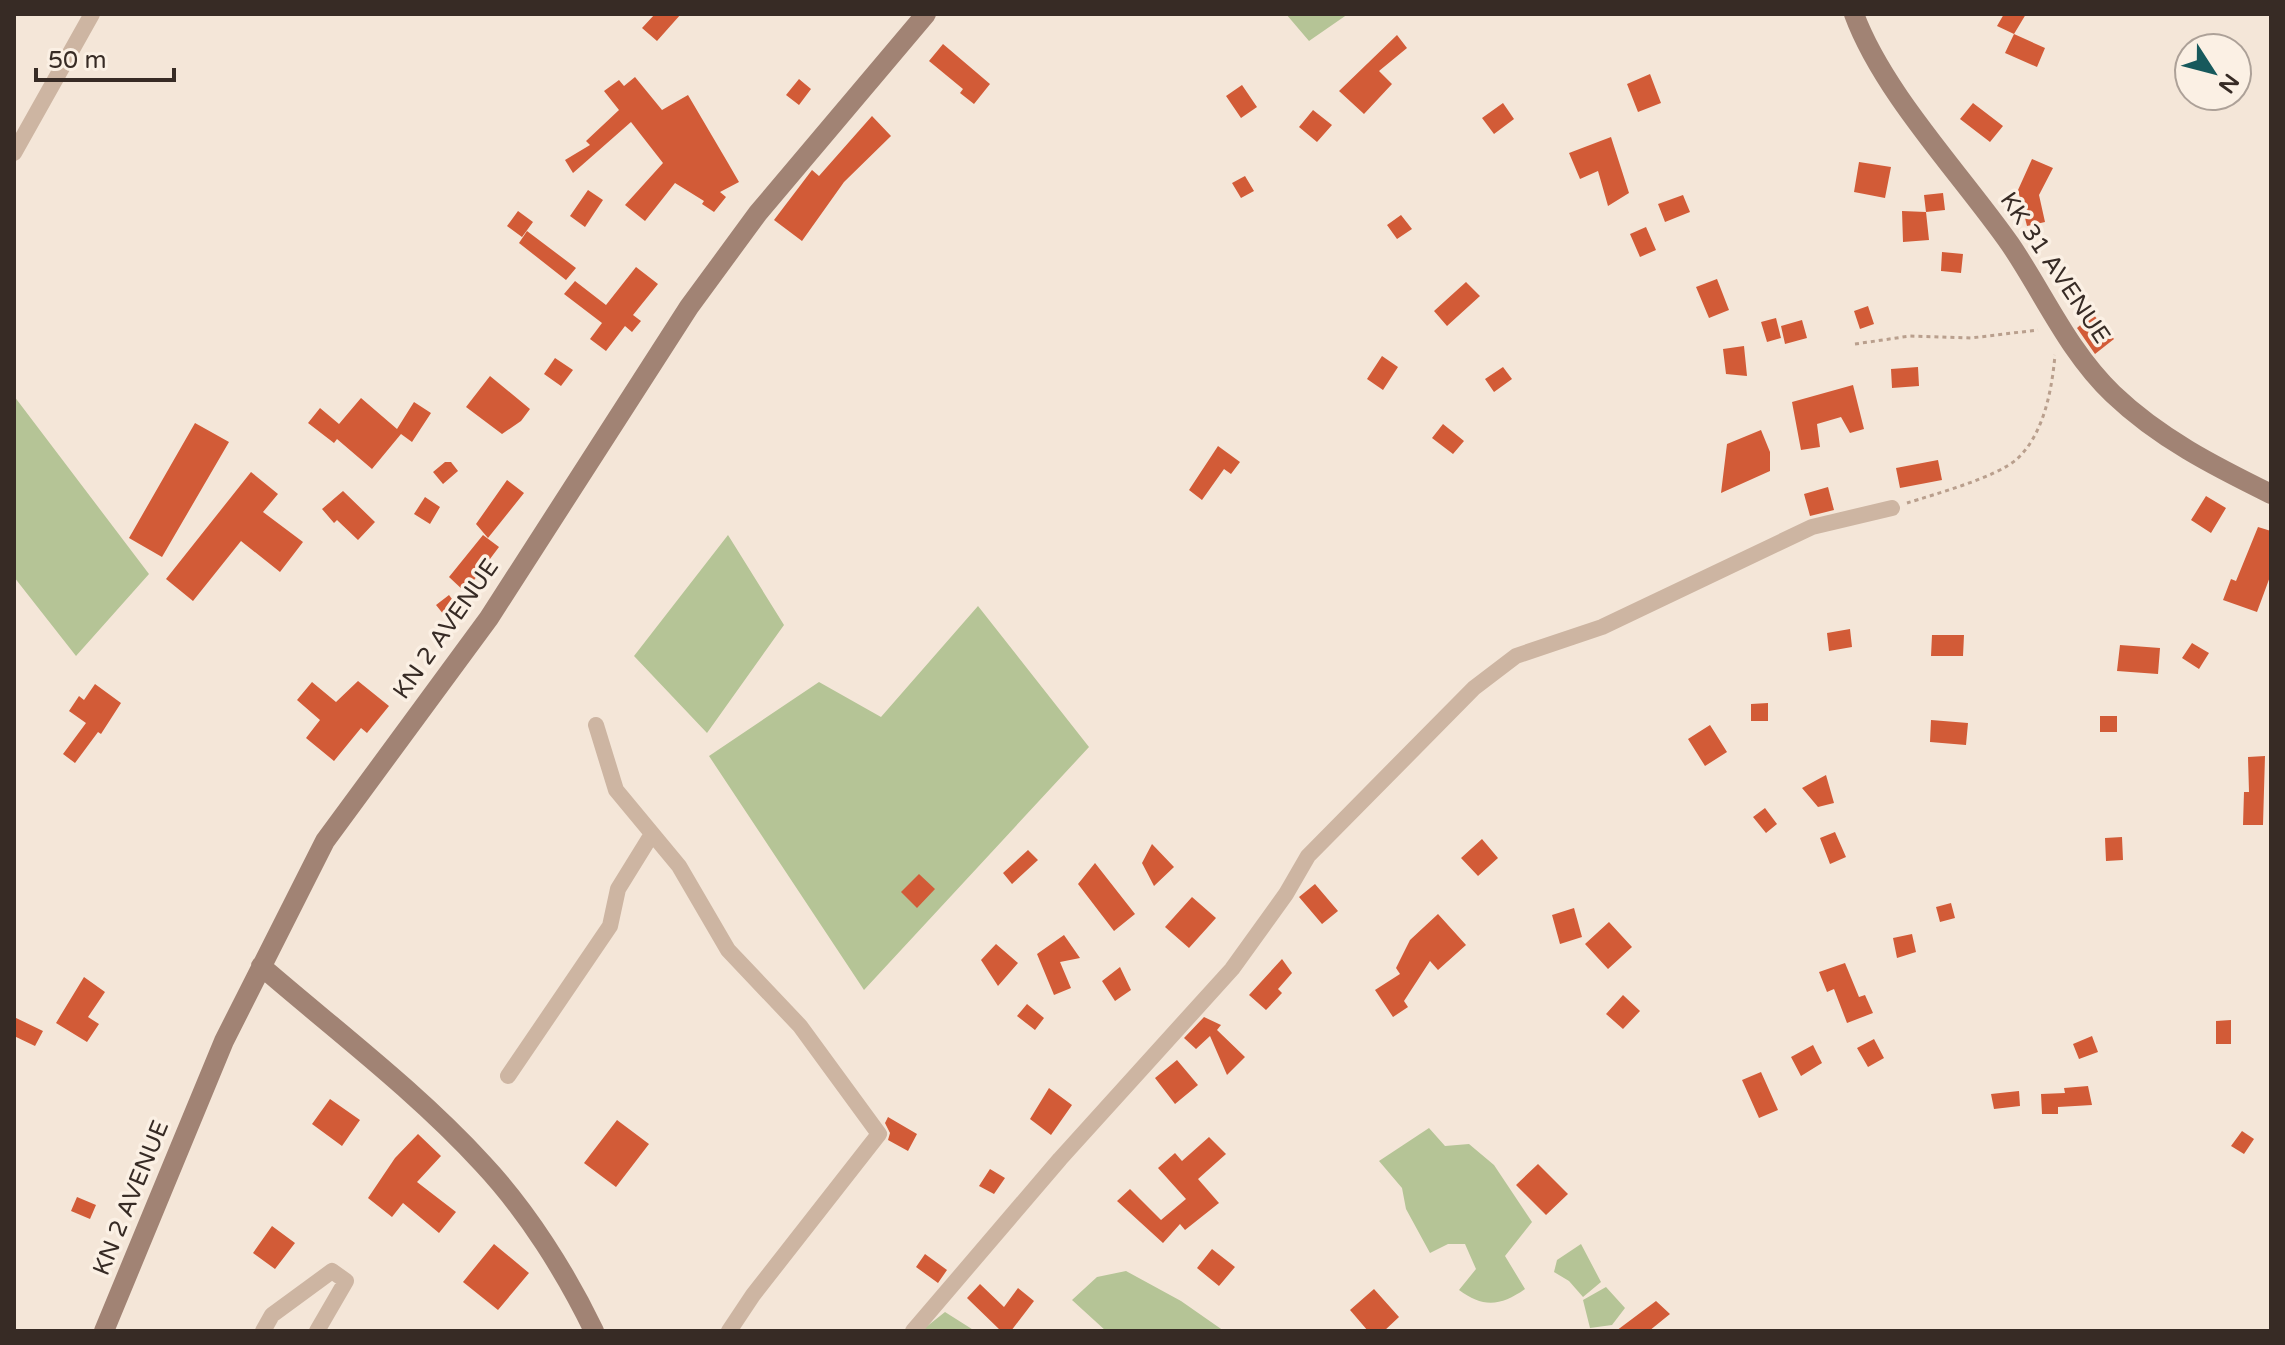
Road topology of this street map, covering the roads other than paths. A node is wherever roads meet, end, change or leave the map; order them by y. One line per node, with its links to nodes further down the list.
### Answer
1 (92, 14): 4 (street)
2 (926, 14): 9 (main road, KN 2 AVENUE)
3 (1854, 14): 5 (main road, KK 31 AVENUE)
4 (14, 153)
5 (2271, 494)
6 (1892, 508): 16 (street)
7 (596, 725): 8 (street)
8 (652, 834): 10 (street); 15 (street)
9 (261, 966): 11 (main road, KN 2 AVENUE); 14 (main road)
10 (508, 1076)
11 (104, 1331)
12 (263, 1331): 13 (street)
13 (317, 1331)
14 (594, 1331)
15 (729, 1331)
16 (913, 1331)

